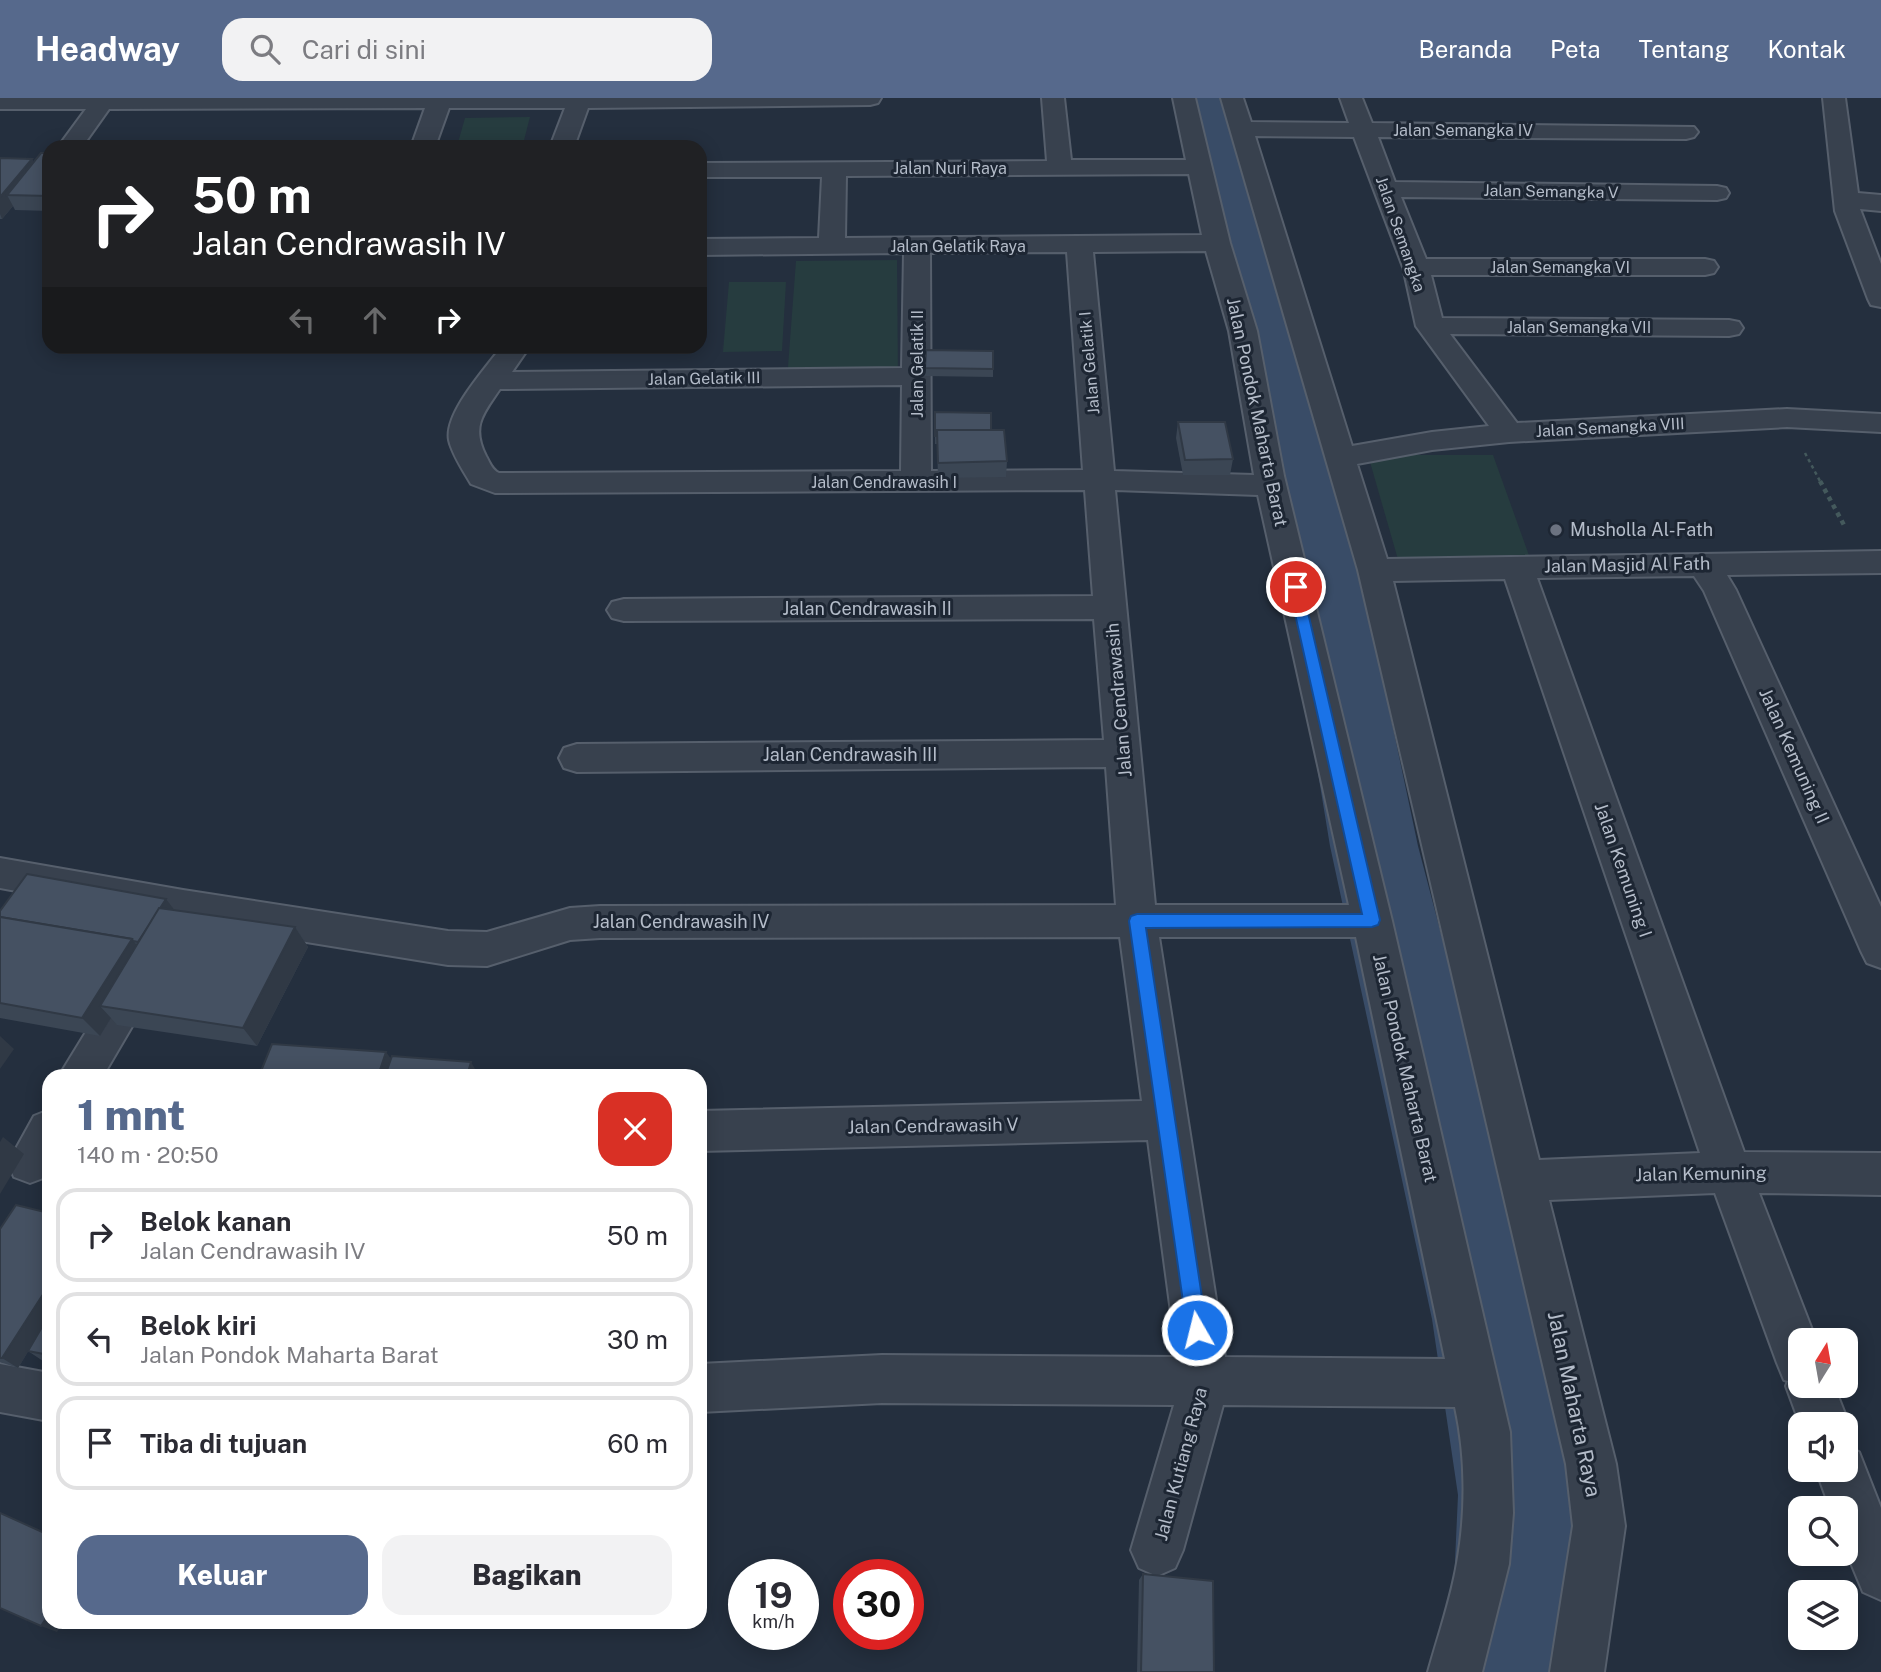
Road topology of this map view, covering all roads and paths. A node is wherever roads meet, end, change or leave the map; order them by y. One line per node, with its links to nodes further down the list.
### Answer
1 (870, 98): 9 (street)
2 (1053, 98): 17 (street)
3 (1184, 98): 18 (street, Jalan Pondok Maharta Barat)
4 (1232, 98): 11 (street)
5 (1351, 98): 12 (street, Jalan Semangka)
6 (1834, 98): 23 (street)
7 (104, 99): 8 (street); 10 (street); 14 (street)
8 (440, 100): 9 (street); 15 (street)
9 (580, 100): 16 (street)
10 (0, 102)
11 (1240, 130): 12 (street, Jalan Semangka IV); 41 (street)
12 (1364, 130): 13 (street, Jalan Semangka IV); 21 (street, Jalan Semangka)
13 (1686, 132)
14 (75, 140)
15 (426, 140)
16 (565, 140)
17 (1060, 167): 18 (street, Jalan Nuri Raya); 19 (street, Jalan Nuri Raya)
18 (1200, 167): 25 (street, Jalan Pondok Maharta Barat)
19 (834, 168): 20 (street, Jalan Nuri Raya); 28 (street)
20 (707, 170)
21 (1386, 190): 22 (street, Jalan Semangka V); 30 (street, Jalan Semangka)
22 (1717, 193)
23 (1849, 200): 24 (street); 32 (street)
24 (1881, 203)
25 (1217, 243): 26 (street, Jalan Gelatik Raya); 44 (street, Jalan Pondok Maharta Barat)
26 (1079, 245): 29 (street, Jalan Gelatik Raya); 42 (street, Jalan Gelatik I)
27 (707, 247): 28 (street, Jalan Gelatik Raya)
28 (832, 247): 29 (street, Jalan Gelatik Raya)
29 (917, 247): 36 (street, Jalan Gelatik II)
30 (1416, 267): 31 (street, Jalan Semangka VI); 33 (street, Jalan Semangka)
31 (1705, 267)
32 (1881, 299)
33 (1430, 326): 34 (street, Jalan Semangka VII); 40 (street, Jalan Semangka)
34 (1729, 328)
35 (510, 354): 37 (street)
36 (917, 376): 37 (street, Jalan Gelatik III); 43 (street, Jalan Gelatik II)
37 (491, 381): 43 (street, Jalan Cendrawasih I)
38 (1787, 418): 39 (street, Jalan Semangka VIII); 40 (street, Jalan Semangka VIII); 45 (path)
39 (1881, 423)
40 (1509, 433): 41 (street, Jalan Semangka VIII)
41 (1340, 458): 48 (street)
42 (1100, 480): 43 (street, Jalan Cendrawasih I); 44 (street, Jalan Cendrawasih I); 49 (street, Jalan Cendrawasih)
43 (916, 482)
44 (1273, 486): 54 (street, Jalan Pondok Maharta Barat)
45 (1872, 561): 46 (street, Jalan Masjid Al Fath)
46 (1703, 564): 47 (street, Jalan Masjid Al Fath); 57 (street, Jalan Kemuning II)
47 (1517, 567): 48 (street, Jalan Masjid Al Fath); 61 (street, Jalan Kemuning I)
48 (1374, 570): 63 (street)
49 (1111, 607): 50 (street, Jalan Cendrawasih II); 51 (street, Jalan Cendrawasih)
50 (624, 610)
51 (1124, 753): 52 (street, Jalan Cendrawasih III); 55 (street, Jalan Cendrawasih)
52 (577, 758)
53 (0, 873): 56 (street, Jalan Cendrawasih IV)
54 (1372, 920): 55 (street, Jalan Cendrawasih IV); 66 (street, Jalan Pondok Maharta Barat)
55 (1137, 921): 56 (street, Jalan Cendrawasih IV); 59 (street, Jalan Kutiang Raya)
56 (169, 931): 58 (street)
57 (1881, 951)
58 (84, 1069)
59 (1167, 1120): 60 (street, Jalan Cendrawasih V); 65 (street, Jalan Kutiang Raya)
60 (707, 1131)
61 (1729, 1172): 62 (street, Jalan Kemuning); 63 (street, Jalan Kemuning); 64 (street, Jalan Kemuning I)
62 (1881, 1174)
63 (1522, 1181): 74 (street, Jalan Maharta Raya)
64 (1788, 1329)
65 (1205, 1382): 66 (street); 68 (street); 71 (street, Jalan Kutiang Raya)
66 (1476, 1383): 73 (street, Jalan Pondok Maharta Barat)
67 (0, 1388): 69 (street)
68 (707, 1388)
69 (42, 1396)
70 (1846, 1482): 72 (street)
71 (1157, 1550)
72 (1881, 1574)
73 (1455, 1672)
74 (1577, 1672)

